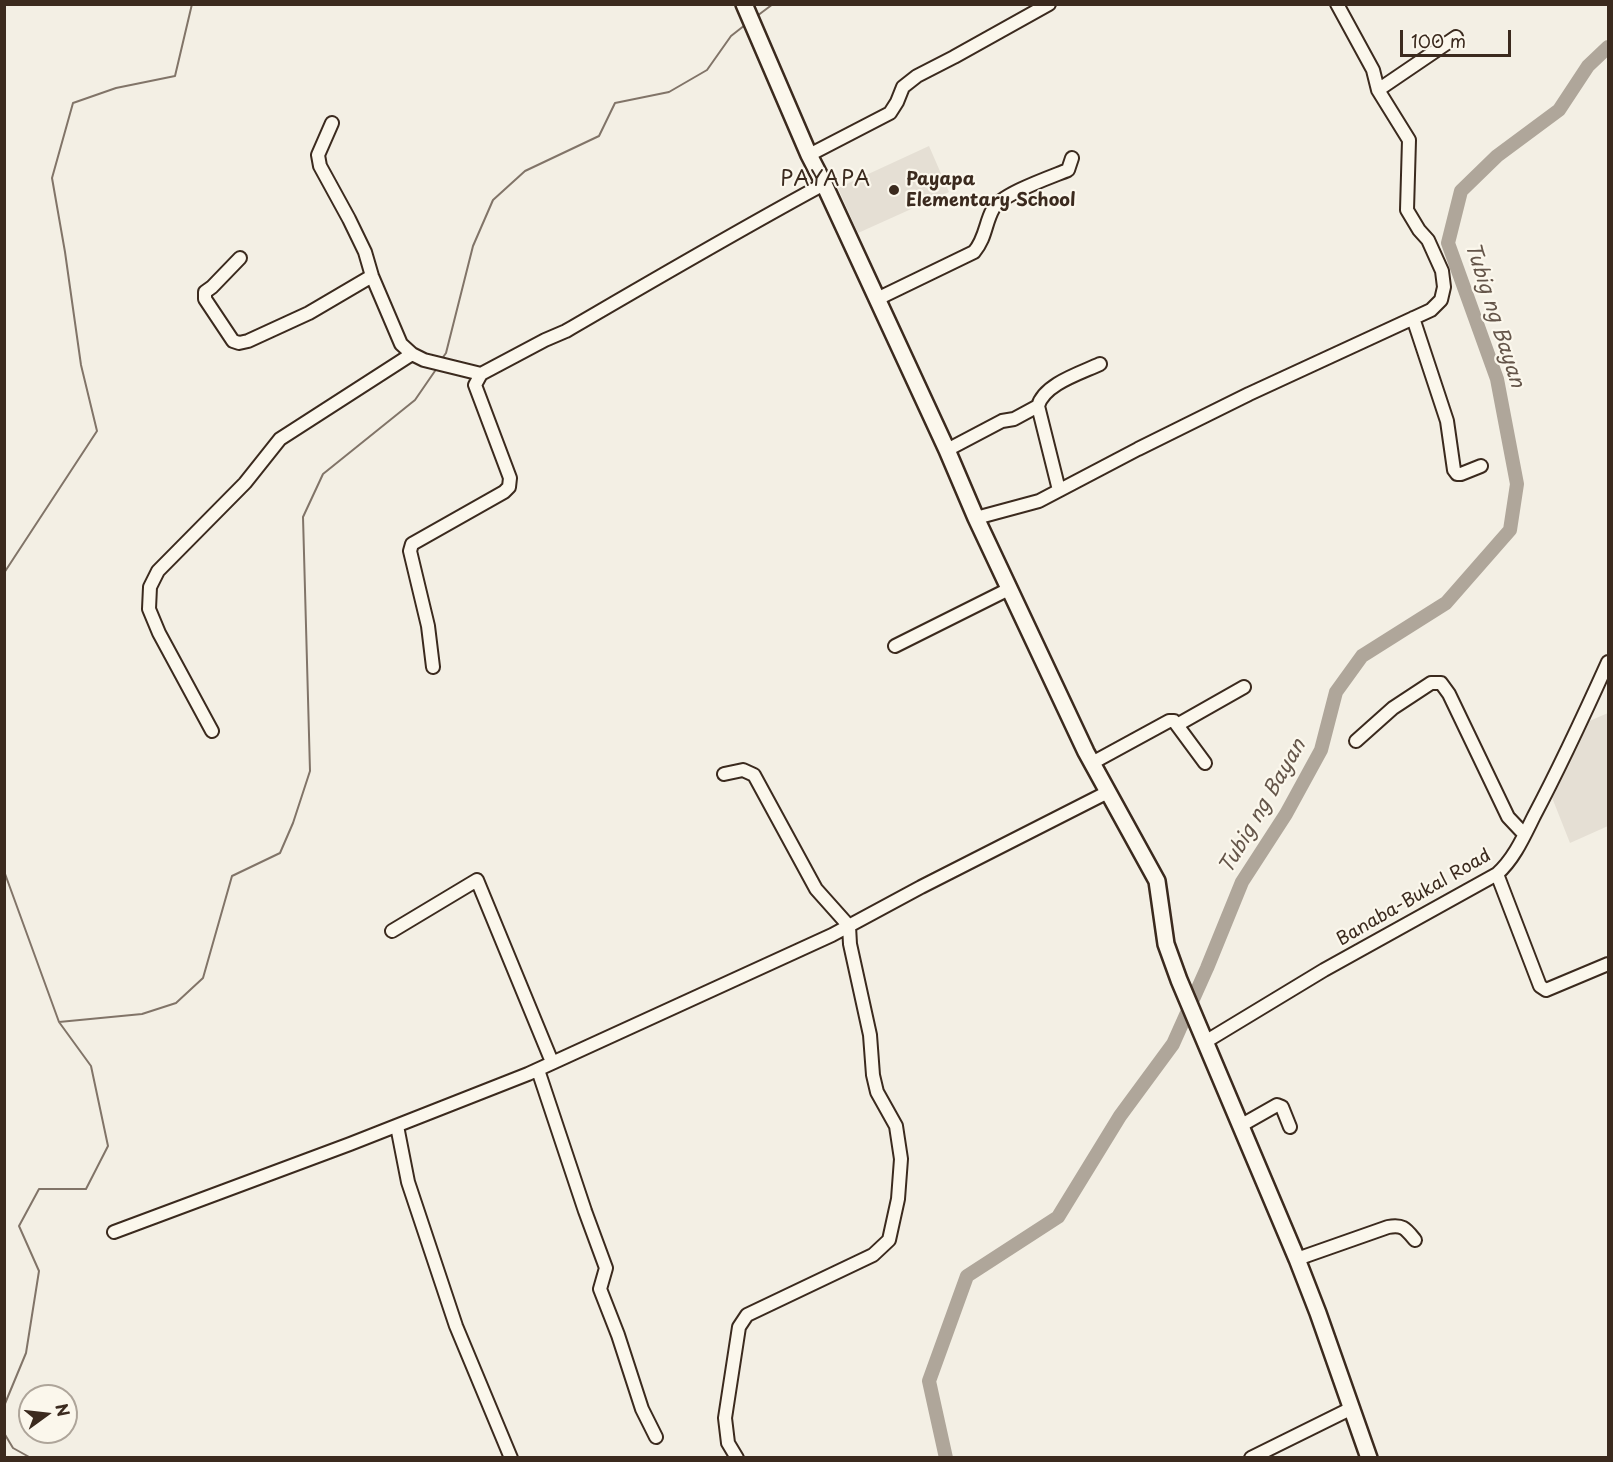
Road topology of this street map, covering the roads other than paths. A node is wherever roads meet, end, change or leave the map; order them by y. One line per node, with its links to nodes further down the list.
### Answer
1 (1049, 4): 7 (street)
2 (1336, 4): 5 (street)
3 (749, 16): 7 (main road)
4 (1456, 37): 5 (street)
5 (1378, 90): 13 (street)
6 (332, 123): 11 (street)
7 (809, 155): 9 (main road)
8 (1072, 158): 12 (street)
9 (824, 184): 12 (main road); 16 (street)
10 (240, 258): 11 (street)
11 (372, 276): 14 (street)
12 (877, 299): 18 (main road)
13 (1413, 318): 19 (street); 20 (street)
14 (412, 354): 16 (street); 28 (street)
15 (1100, 364): 17 (street)
16 (482, 374): 25 (street)
17 (1038, 406): 18 (street); 20 (street)
18 (947, 450): 21 (main road)
19 (1481, 466)
20 (1059, 490): 21 (street)
21 (976, 518): 22 (main road)
22 (1009, 589): 23 (street); 30 (main road)
23 (895, 646)
24 (1608, 662): 34 (street, Banaba-Bukal Road)
25 (433, 667)
26 (1244, 687): 27 (street)
27 (1177, 725): 30 (street); 31 (street)
28 (212, 731)
29 (1356, 741): 34 (street)
30 (1092, 763): 33 (main road)
31 (1205, 763)
32 (724, 774): 36 (street)
33 (1108, 792): 36 (street); 39 (main road)
34 (1524, 834): 35 (street, Banaba-Bukal Road)
35 (1497, 874): 38 (street); 39 (street, Banaba-Bukal Road)
36 (849, 926): 40 (street); 51 (street)
37 (392, 931): 40 (street)
38 (1608, 964)
39 (1205, 1042): 43 (main road)
40 (552, 1062): 41 (street)
41 (537, 1070): 42 (street); 49 (street)
42 (397, 1126): 45 (street); 50 (street)
43 (1240, 1126): 44 (street); 47 (main road)
44 (1290, 1127)
45 (114, 1232)
46 (1416, 1240): 47 (street)
47 (1297, 1259): 48 (main road)
48 (1352, 1408): 52 (street); 53 (main road)
49 (656, 1437)
50 (511, 1458)
51 (737, 1458)
52 (1251, 1458)
53 (1369, 1458)

